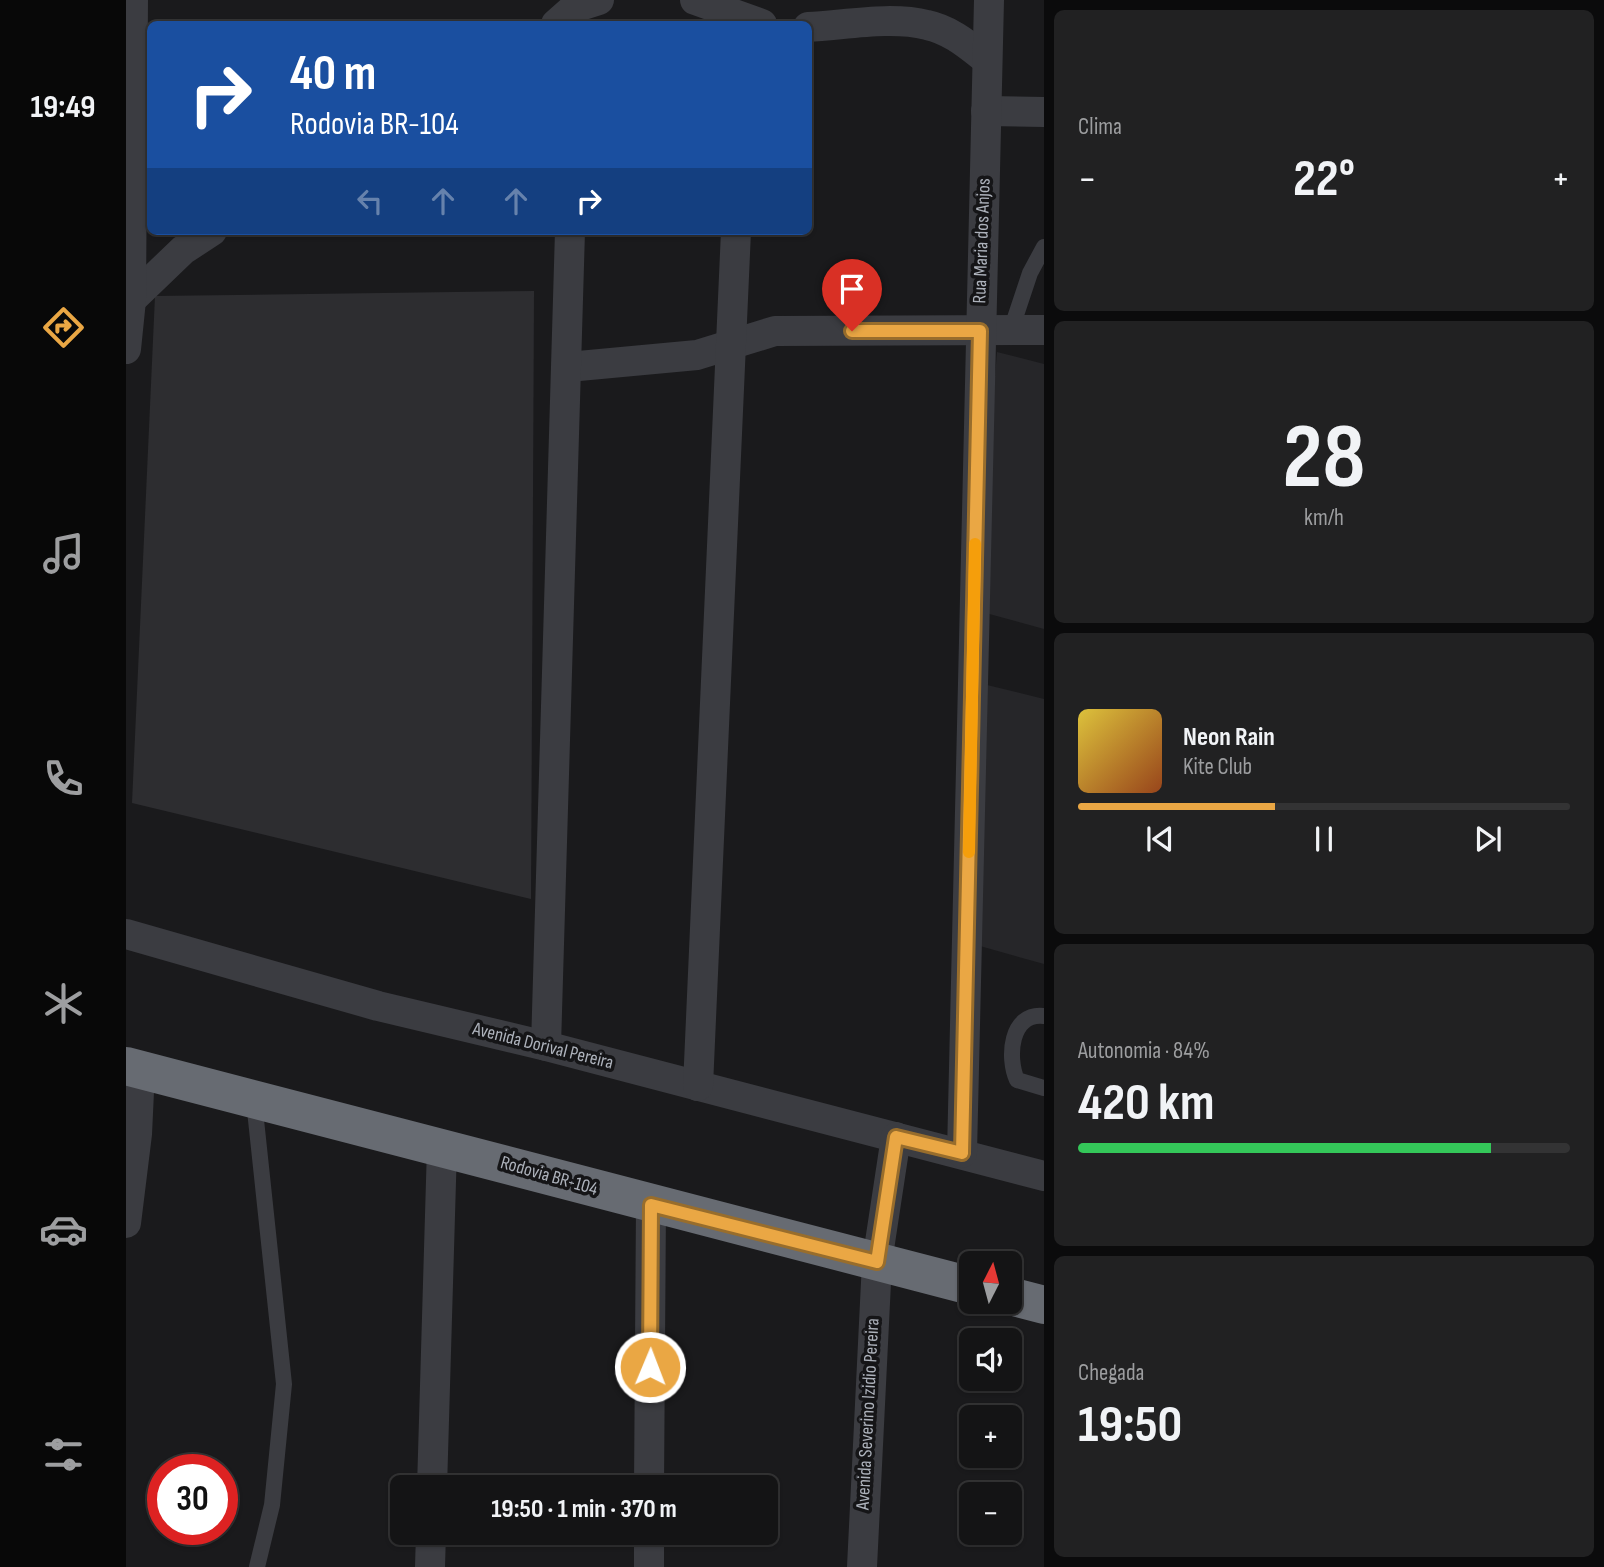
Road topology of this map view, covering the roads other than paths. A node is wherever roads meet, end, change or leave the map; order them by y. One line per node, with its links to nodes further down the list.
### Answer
1 (133, 0): 14 (street)
2 (695, 0): 4 (street)
3 (989, 0): 7 (street, Rua Maria dos Anjos)
4 (731, 13): 5 (street)
5 (754, 21)
6 (812, 27): 7 (street)
7 (987, 60): 8 (street, Rua Maria dos Anjos)
8 (986, 111): 9 (street); 17 (street, Rua Maria dos Anjos)
9 (1044, 112)
10 (206, 235): 14 (street)
11 (570, 235): 20 (street)
12 (736, 235): 18 (street)
13 (1044, 247): 15 (lane)
14 (131, 300): 19 (street)
15 (1011, 330): 16 (street); 17 (street)
16 (1044, 330)
17 (980, 331): 18 (street); 30 (street, Rua Maria dos Anjos)
18 (733, 343): 20 (street); 25 (street)
19 (126, 349)
20 (568, 367): 23 (street)
21 (126, 934): 23 (street, Avenida Dorival Pereira)
22 (1044, 1016): 26 (lane)
23 (546, 1045): 25 (street, Avenida Dorival Pereira)
24 (133, 1068): 27 (highway, Rodovia BR-104); 33 (street)
25 (698, 1086): 28 (street, Avenida Dorival Pereira)
26 (1044, 1087)
27 (254, 1099): 29 (highway, Rodovia BR-104); 42 (lane)
28 (896, 1137): 30 (street, Avenida Dorival Pereira); 34 (street, Avenida Severino Izidio Pereira)
29 (442, 1147): 32 (highway, Rodovia BR-104); 38 (street)
30 (962, 1153): 31 (street, Avenida Dorival Pereira)
31 (1044, 1176)
32 (651, 1205): 34 (highway, Rodovia BR-104); 39 (street)
33 (126, 1223)
34 (877, 1262): 35 (highway, Rodovia BR-104); 45 (street, Avenida Severino Izidio Pereira)
35 (959, 1283)
36 (1022, 1299): 37 (highway)
37 (1044, 1305)
38 (432, 1475)
39 (649, 1475)
40 (431, 1545): 43 (street)
41 (649, 1545): 44 (street)
42 (257, 1567)
43 (430, 1567)
44 (649, 1567)
45 (862, 1567)

